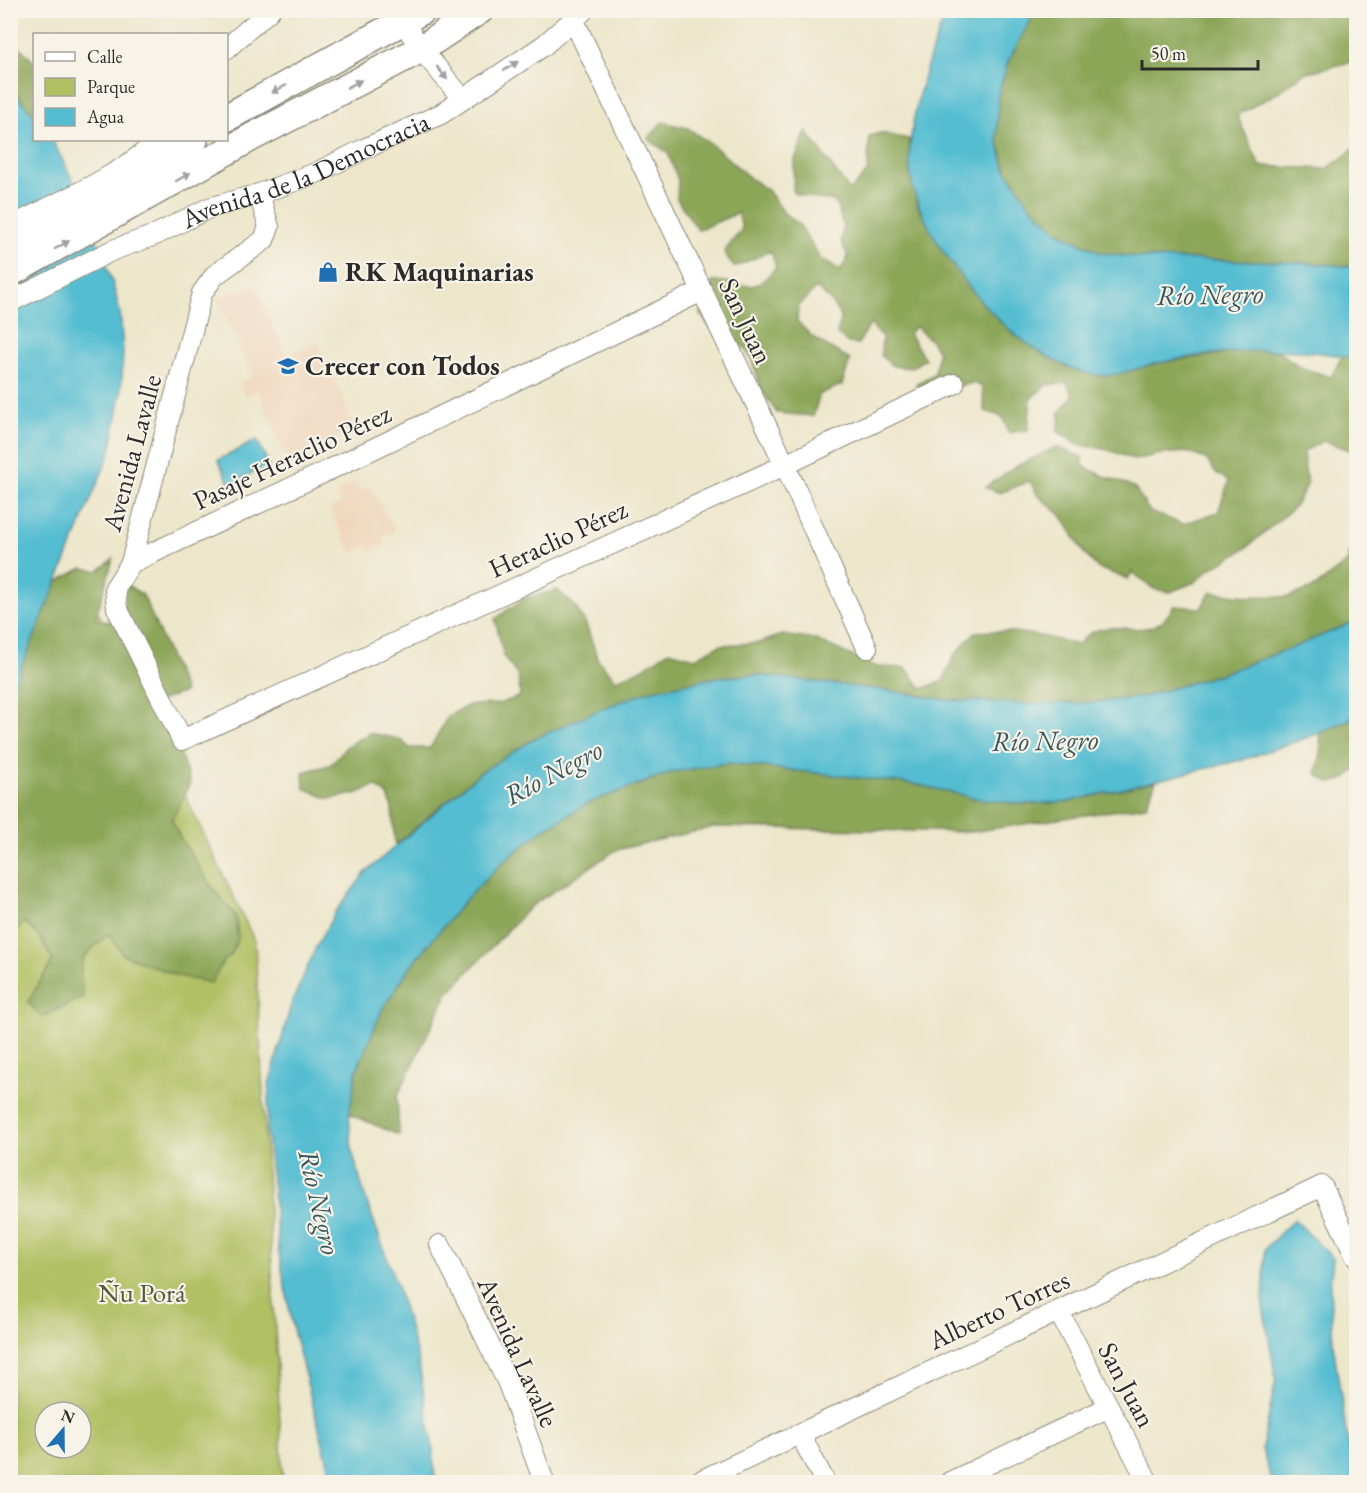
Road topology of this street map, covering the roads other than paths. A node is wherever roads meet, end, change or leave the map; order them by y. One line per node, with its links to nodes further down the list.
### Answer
1 (270, 10): 5 (street)
2 (480, 10): 6 (highway, Avenida de la Democracia)
3 (408, 14): 6 (street); 8 (highway, one-way to 8)
4 (578, 15): 7 (street, Avenida de la Democracia, one-way to 4); 16 (street, San Juan)
5 (228, 47)
6 (422, 49): 7 (street, one-way to 7); 11 (highway, Avenida de la Democracia, one-way to 6)
7 (462, 98): 12 (street, Avenida de la Democracia)
8 (228, 117)
9 (157, 141): 11 (street, Avenida de la Democracia)
10 (193, 141): 11 (highway, Avenida de la Democracia)
11 (122, 189): 13 (street, Avenida de la Democracia); 14 (highway, Avenida de la Democracia); 15 (highway, Avenida de la Democracia, one-way to 11)
12 (259, 195): 17 (street, Avenida de la Democracia); 20 (street, Avenida Lavalle)
13 (10, 227)
14 (10, 246)
15 (10, 273)
16 (702, 291): 19 (street, San Juan); 20 (street, Pasaje Heraclio Pérez)
17 (10, 302)
18 (954, 384): 19 (street, Heraclio Pérez)
19 (785, 465): 21 (street, San Juan); 22 (street, Heraclio Pérez)
20 (131, 562): 22 (street, Avenida Lavalle)
21 (867, 648)
22 (182, 740)
23 (440, 1245): 28 (street, Avenida Lavalle)
24 (1356, 1257): 25 (street, Alberto Torres)
25 (1059, 1312): 26 (street, San Juan); 27 (street, Alberto Torres)
26 (1107, 1408): 31 (street); 32 (street, San Juan)
27 (800, 1434): 29 (street, Alberto Torres); 30 (street)
28 (544, 1482)
29 (698, 1482)
30 (825, 1482)
31 (950, 1482)
32 (1148, 1482)

